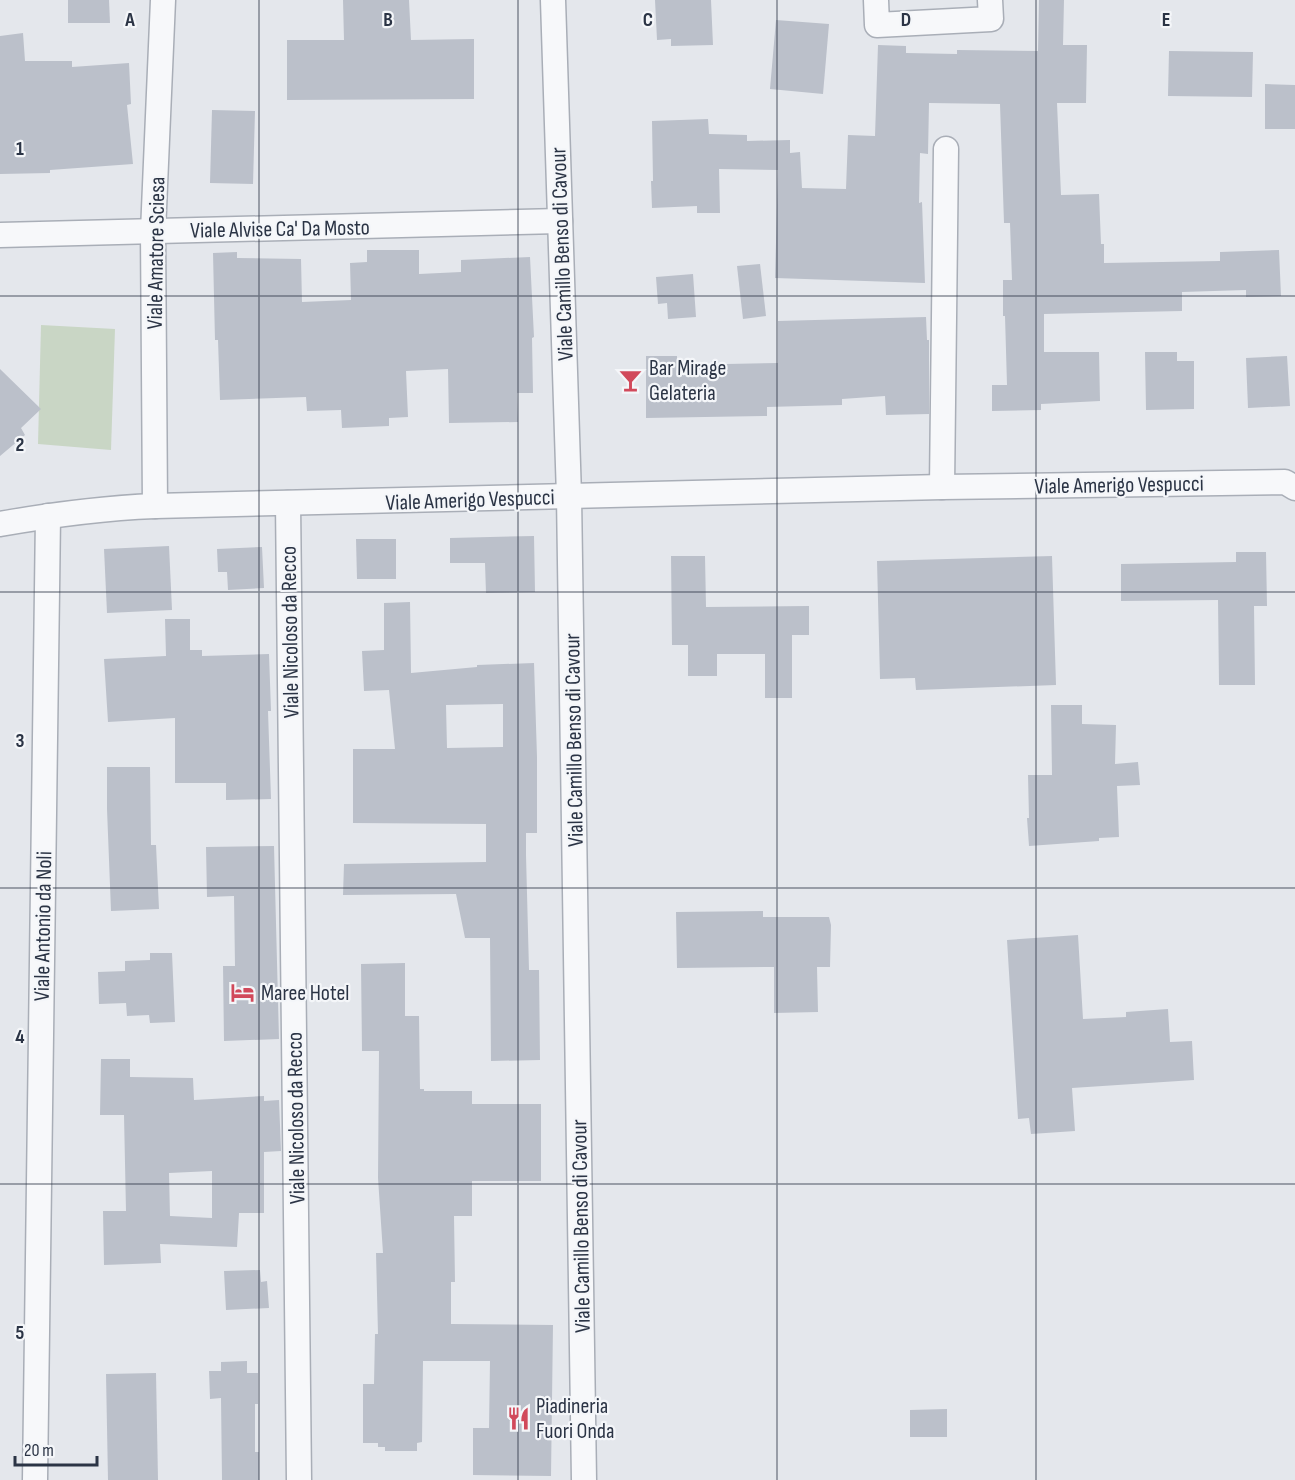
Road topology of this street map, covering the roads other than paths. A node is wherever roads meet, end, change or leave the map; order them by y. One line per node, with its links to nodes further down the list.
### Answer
1 (163, 0): 7 (street, Viale Amatore Sciesa)
2 (553, 0): 6 (street, Viale Camillo Benso di Cavour)
3 (876, 0): 4 (street)
4 (990, 0)
5 (946, 149): 9 (street)
6 (560, 222): 7 (street, Viale Alvise Ca' Da Mosto); 11 (street, Viale Camillo Benso di Cavour)
7 (153, 232): 8 (street, Viale Alvise Ca' Da Mosto); 13 (street, Viale Amatore Sciesa)
8 (0, 235)
9 (942, 487): 10 (street, Viale Amerigo Vespucci); 11 (street, Viale Amerigo Vespucci)
10 (1295, 488)
11 (569, 496): 12 (street, Viale Amerigo Vespucci); 18 (street, Viale Camillo Benso di Cavour)
12 (288, 503): 13 (street, Viale Amerigo Vespucci); 17 (street, Viale Nicoloso da Recco)
13 (155, 507): 14 (street, Viale Amerigo Vespucci)
14 (48, 516): 15 (street, Viale Amerigo Vespucci); 16 (street, Viale Antonio da Noli)
15 (0, 524)
16 (35, 1480)
17 (299, 1480)
18 (584, 1480)

